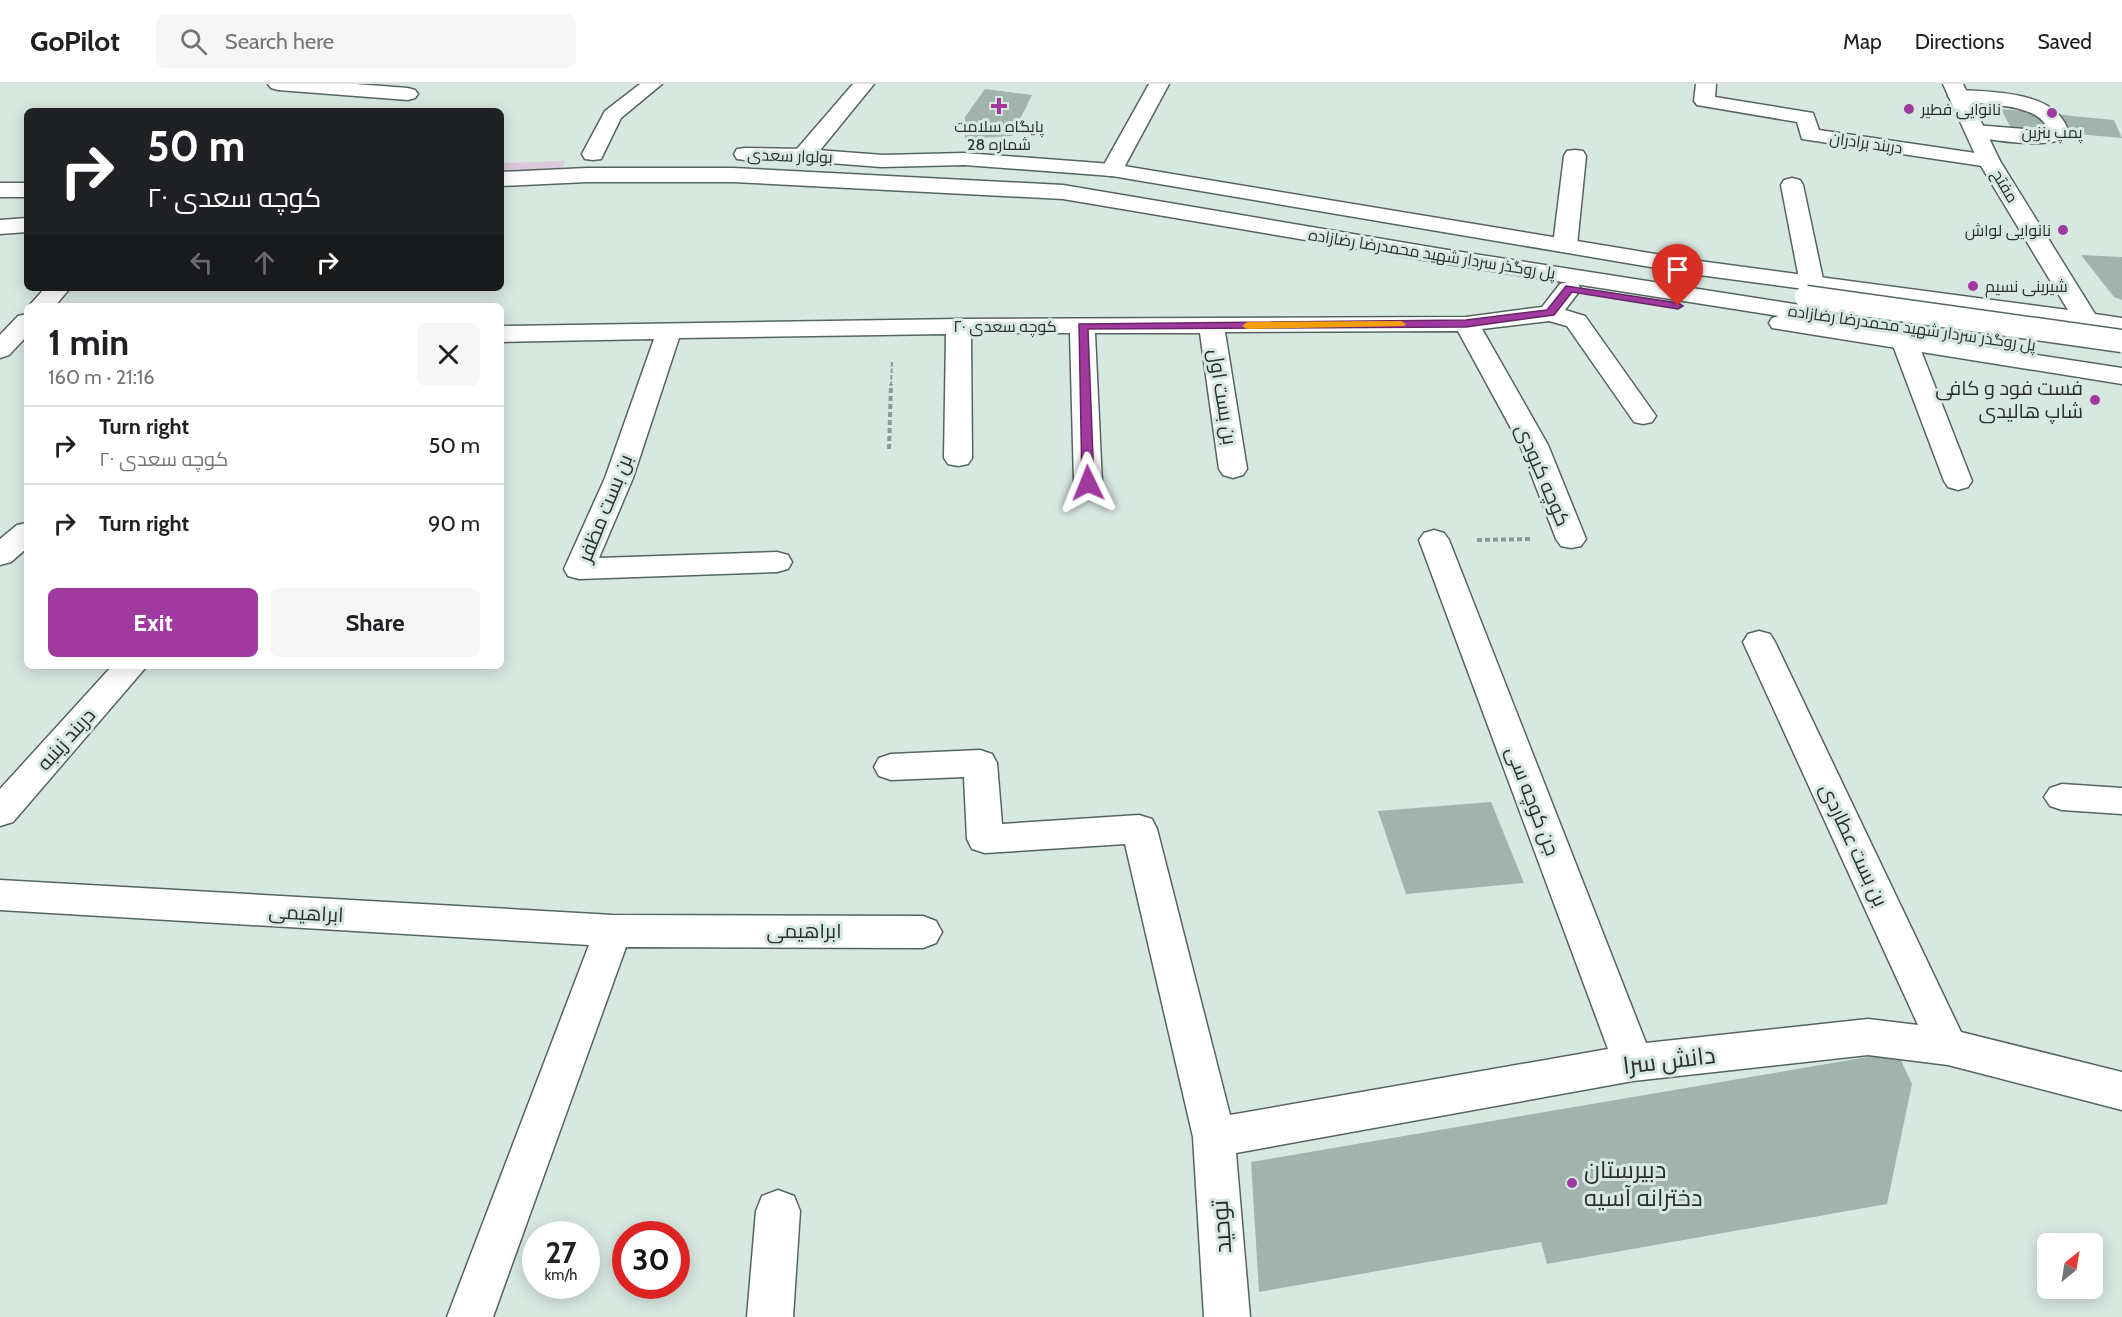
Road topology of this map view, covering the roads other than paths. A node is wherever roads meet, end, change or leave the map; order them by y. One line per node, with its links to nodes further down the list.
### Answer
1 (278, 84): 8 (street)
2 (427, 84): 8 (street)
3 (652, 84): 16 (street)
4 (864, 84): 13 (street)
5 (1159, 84): 17 (street)
6 (1706, 84): 15 (street, دربند برادران)
7 (1955, 90): 9 (street, مفتح); 9 (street)
8 (403, 103)
9 (1975, 131): 15 (street, مفتح)
10 (617, 154): 16 (street, بولوار سعدی)
11 (722, 154): 13 (street, بولوار سعدی)
12 (570, 155): 16 (street, بولوار سعدی)
13 (804, 155): 18 (street, بولوار سعدی)
14 (1575, 156): 26 (street)
15 (1989, 160): 33 (street, مفتح)
16 (590, 164): 18 (street, بولوار سعدی); 19 (street, بولوار سعدی)
17 (1112, 170): 18 (street); 26 (street)
18 (876, 171): 20 (street, بولوار سعدی); 27 (street)
19 (504, 178)
20 (1071, 185): 30 (street, پل روگذر سردار شهید محمدرضا رضازاده)
21 (1792, 185): 30 (street)
22 (0, 190): 23 (street)
23 (24, 190)
24 (24, 225): 25 (street)
25 (0, 227)
26 (1565, 246): 30 (street)
27 (1569, 289): 32 (street); 42 (street)
28 (1854, 290): 30 (street); 33 (street); 42 (street)
29 (55, 291): 31 (street)
30 (1808, 298): 43 (street, پل روگذر سردار شهید محمدرضا رضازاده, bridge); 47 (street, پل روگذر سردار شهید محمدرضا رضازاده)
31 (44, 303)
32 (1551, 313): 35 (street, کوچه سعدی ۲۰); 49 (street)
33 (2086, 320): 36 (street); 48 (street, مفتح)
34 (24, 324): 45 (street)
35 (1466, 324): 39 (street, کوچه سعدی ۲۰); 55 (street, کوچه کبودی)
36 (2122, 325)
37 (959, 326): 38 (street, کوچه سعدی ۲۰); 40 (street, کوچه سعدی ۲۰); 50 (street)
38 (1082, 326): 39 (street, کوچه سعدی ۲۰); 53 (street)
39 (1212, 326): 51 (street, بن بست اول)
40 (669, 331): 41 (street, کوچه سعدی ۲۰); 58 (street, بن بست مظفر)
41 (504, 334)
42 (1875, 338): 44 (street)
43 (2122, 341)
44 (1905, 343): 48 (street); 52 (street)
45 (0, 350): 46 (street)
46 (24, 351)
47 (2122, 357)
48 (2122, 376)
49 (1643, 416)
50 (958, 458)
51 (1233, 469)
52 (1958, 481)
53 (1088, 483)
54 (24, 535): 57 (street)
55 (1571, 539)
56 (1434, 540): 69 (street, جن کوچه سی)
57 (0, 555)
58 (777, 562)
59 (1759, 642): 68 (street, بن بست عطاردی)
60 (128, 669): 64 (street, دربند زینبه)
61 (891, 767): 71 (street, توحید)
62 (2062, 797): 63 (street)
63 (2122, 801)
64 (0, 813)
65 (0, 895): 66 (street, ابراهیمی)
66 (613, 930): 67 (street, ابراهیمی); 73 (street)
67 (923, 932)
68 (1948, 1047): 69 (street, دانش سرا); 70 (street, دانش سرا)
69 (1633, 1063): 71 (street, دانش سرا)
70 (2122, 1091)
71 (1214, 1137): 75 (street, توحید)
72 (778, 1211): 74 (street)
73 (470, 1317)
74 (770, 1317)
75 (1227, 1317)

